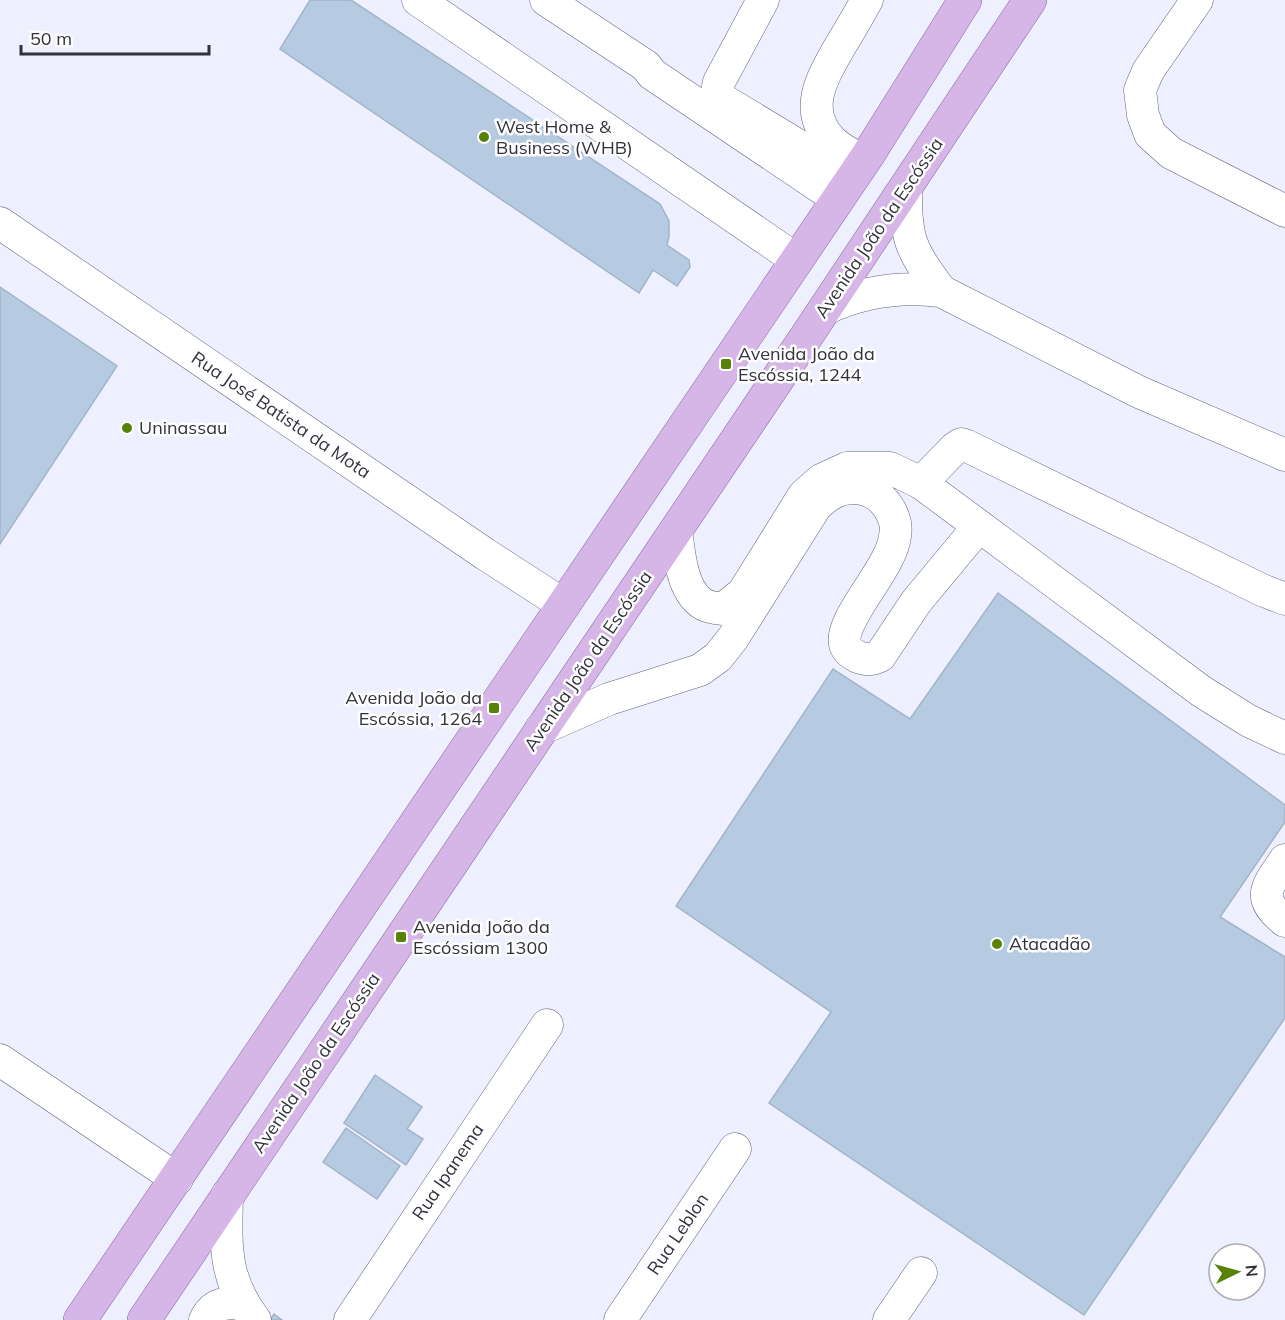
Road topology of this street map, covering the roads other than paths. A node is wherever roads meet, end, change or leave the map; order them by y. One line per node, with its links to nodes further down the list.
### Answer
1 (418, 0): 14 (street)
2 (546, 0): 10 (street)
3 (763, 0): 10 (street)
4 (867, 0): 10 (street)
5 (880, 0): 10 (street)
6 (887, 0): 10 (street)
7 (965, 0): 10 (main road)
8 (1030, 0): 11 (main road, Avenida João da Escóssia)
9 (1197, 0): 12 (street)
10 (856, 172): 14 (main road); 16 (main road)
11 (906, 188): 15 (street); 16 (main road, Avenida João da Escóssia)
12 (1285, 212)
13 (0, 223): 22 (street, Rua José Batista da Mota)
14 (797, 260): 22 (main road)
15 (941, 291): 16 (street); 17 (street)
16 (818, 320): 20 (main road, Avenida João da Escóssia)
17 (1285, 455)
18 (921, 483): 19 (street); 20 (street); 21 (street)
19 (979, 526): 23 (street); 24 (street)
20 (676, 530): 23 (main road, Avenida João da Escóssia)
21 (1285, 599)
22 (564, 604): 27 (main road)
23 (541, 729): 30 (main road, Avenida João da Escóssia)
24 (1285, 738)
25 (1285, 860): 26 (street)
26 (1285, 921)
27 (349, 924): 30 (main road); 32 (main road)
28 (547, 1025): 41 (street, Rua Ipanema)
29 (0, 1060): 32 (street)
30 (293, 1098): 33 (main road, Avenida João da Escóssia)
31 (735, 1149): 42 (street, Rua Leblon)
32 (177, 1179): 34 (main road)
33 (227, 1196): 36 (street); 39 (main road, Avenida João da Escóssia)
34 (116, 1268): 37 (main road); 38 (main road)
35 (921, 1273): 43 (street)
36 (249, 1312): 40 (street)
37 (80, 1320)
38 (98, 1320)
39 (144, 1320)
40 (205, 1320)
41 (350, 1320)
42 (620, 1320)
43 (890, 1320)

